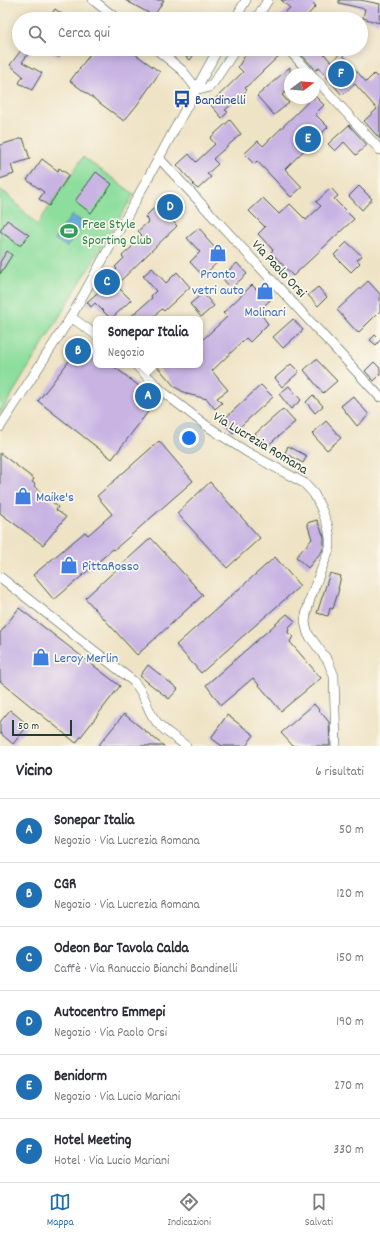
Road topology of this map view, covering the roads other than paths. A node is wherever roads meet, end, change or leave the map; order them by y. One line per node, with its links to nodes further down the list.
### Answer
1 (92, 0): 4 (street)
2 (246, 0): 5 (street)
3 (268, 0): 6 (street)
4 (108, 12)
5 (239, 12)
6 (261, 12)
7 (165, 56): 13 (street)
8 (214, 56): 13 (street)
9 (231, 56): 13 (street)
10 (294, 56): 11 (street)
11 (305, 68)
12 (320, 85): 14 (street)
13 (196, 88): 15 (street)
14 (380, 150)
15 (159, 158): 16 (street); 19 (street, Via Paolo Orsi)
16 (71, 317): 17 (street); 20 (street)
17 (93, 333)
18 (139, 368): 23 (street, Via Lucrezia Romana)
19 (380, 397)
20 (0, 427)
21 (0, 577): 22 (street)
22 (186, 746)
23 (336, 746)

